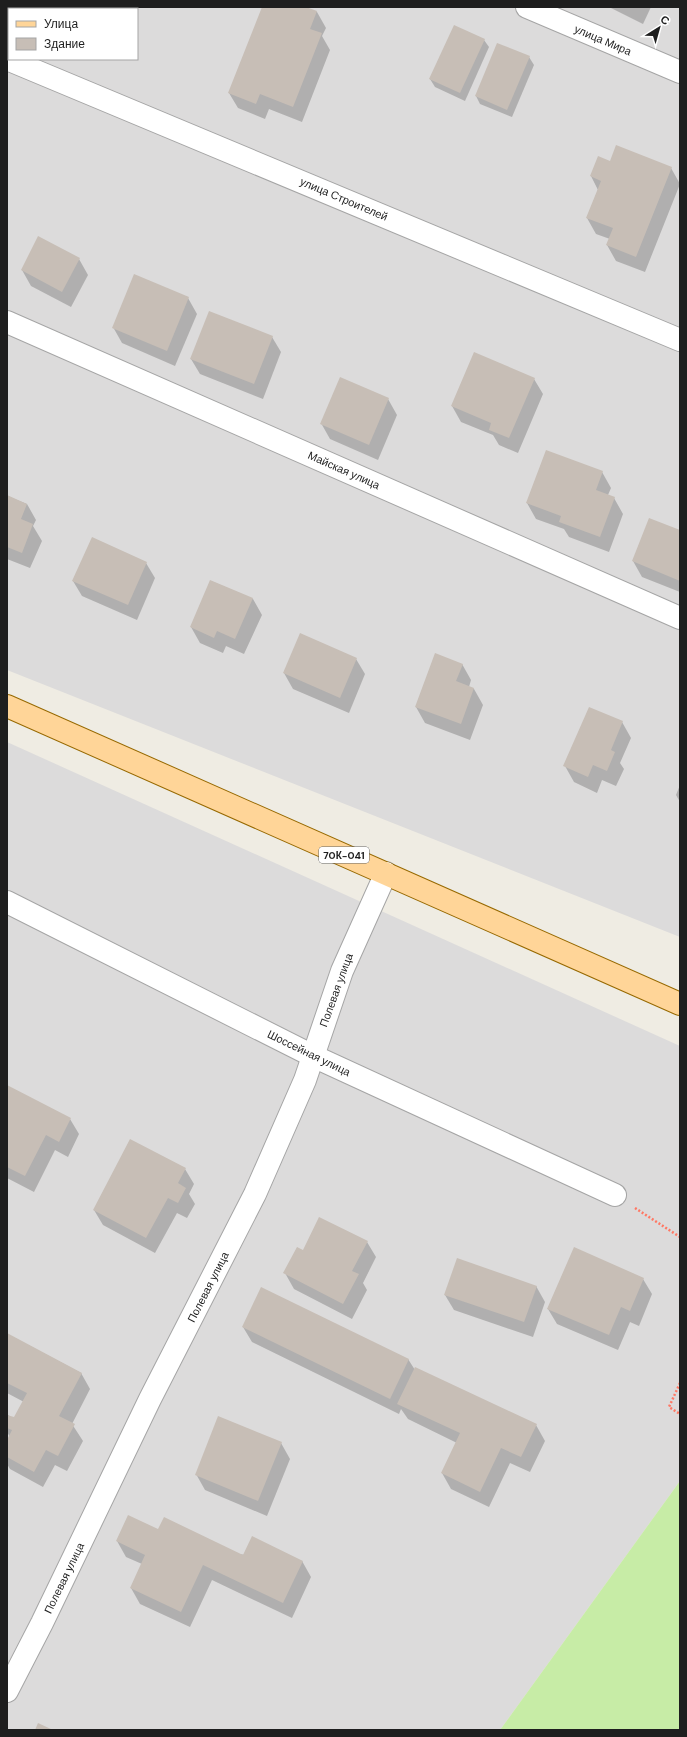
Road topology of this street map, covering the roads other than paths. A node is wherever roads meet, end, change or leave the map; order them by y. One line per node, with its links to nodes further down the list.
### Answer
1 (527, 7): 3 (street, улица Мира)
2 (12, 60): 5 (street, улица Строителей)
3 (680, 72)
4 (7, 322): 6 (street, Майская улица)
5 (680, 340)
6 (680, 618)
7 (7, 706): 8 (main road, 70К-041)
8 (386, 873): 10 (main road, 70К-041); 11 (street, Полевая улица)
9 (7, 902): 11 (street, Шоссейная улица)
10 (680, 1004)
11 (313, 1056): 12 (street, Шоссейная улица); 13 (street, Полевая улица)
12 (615, 1195)
13 (7, 1691)

